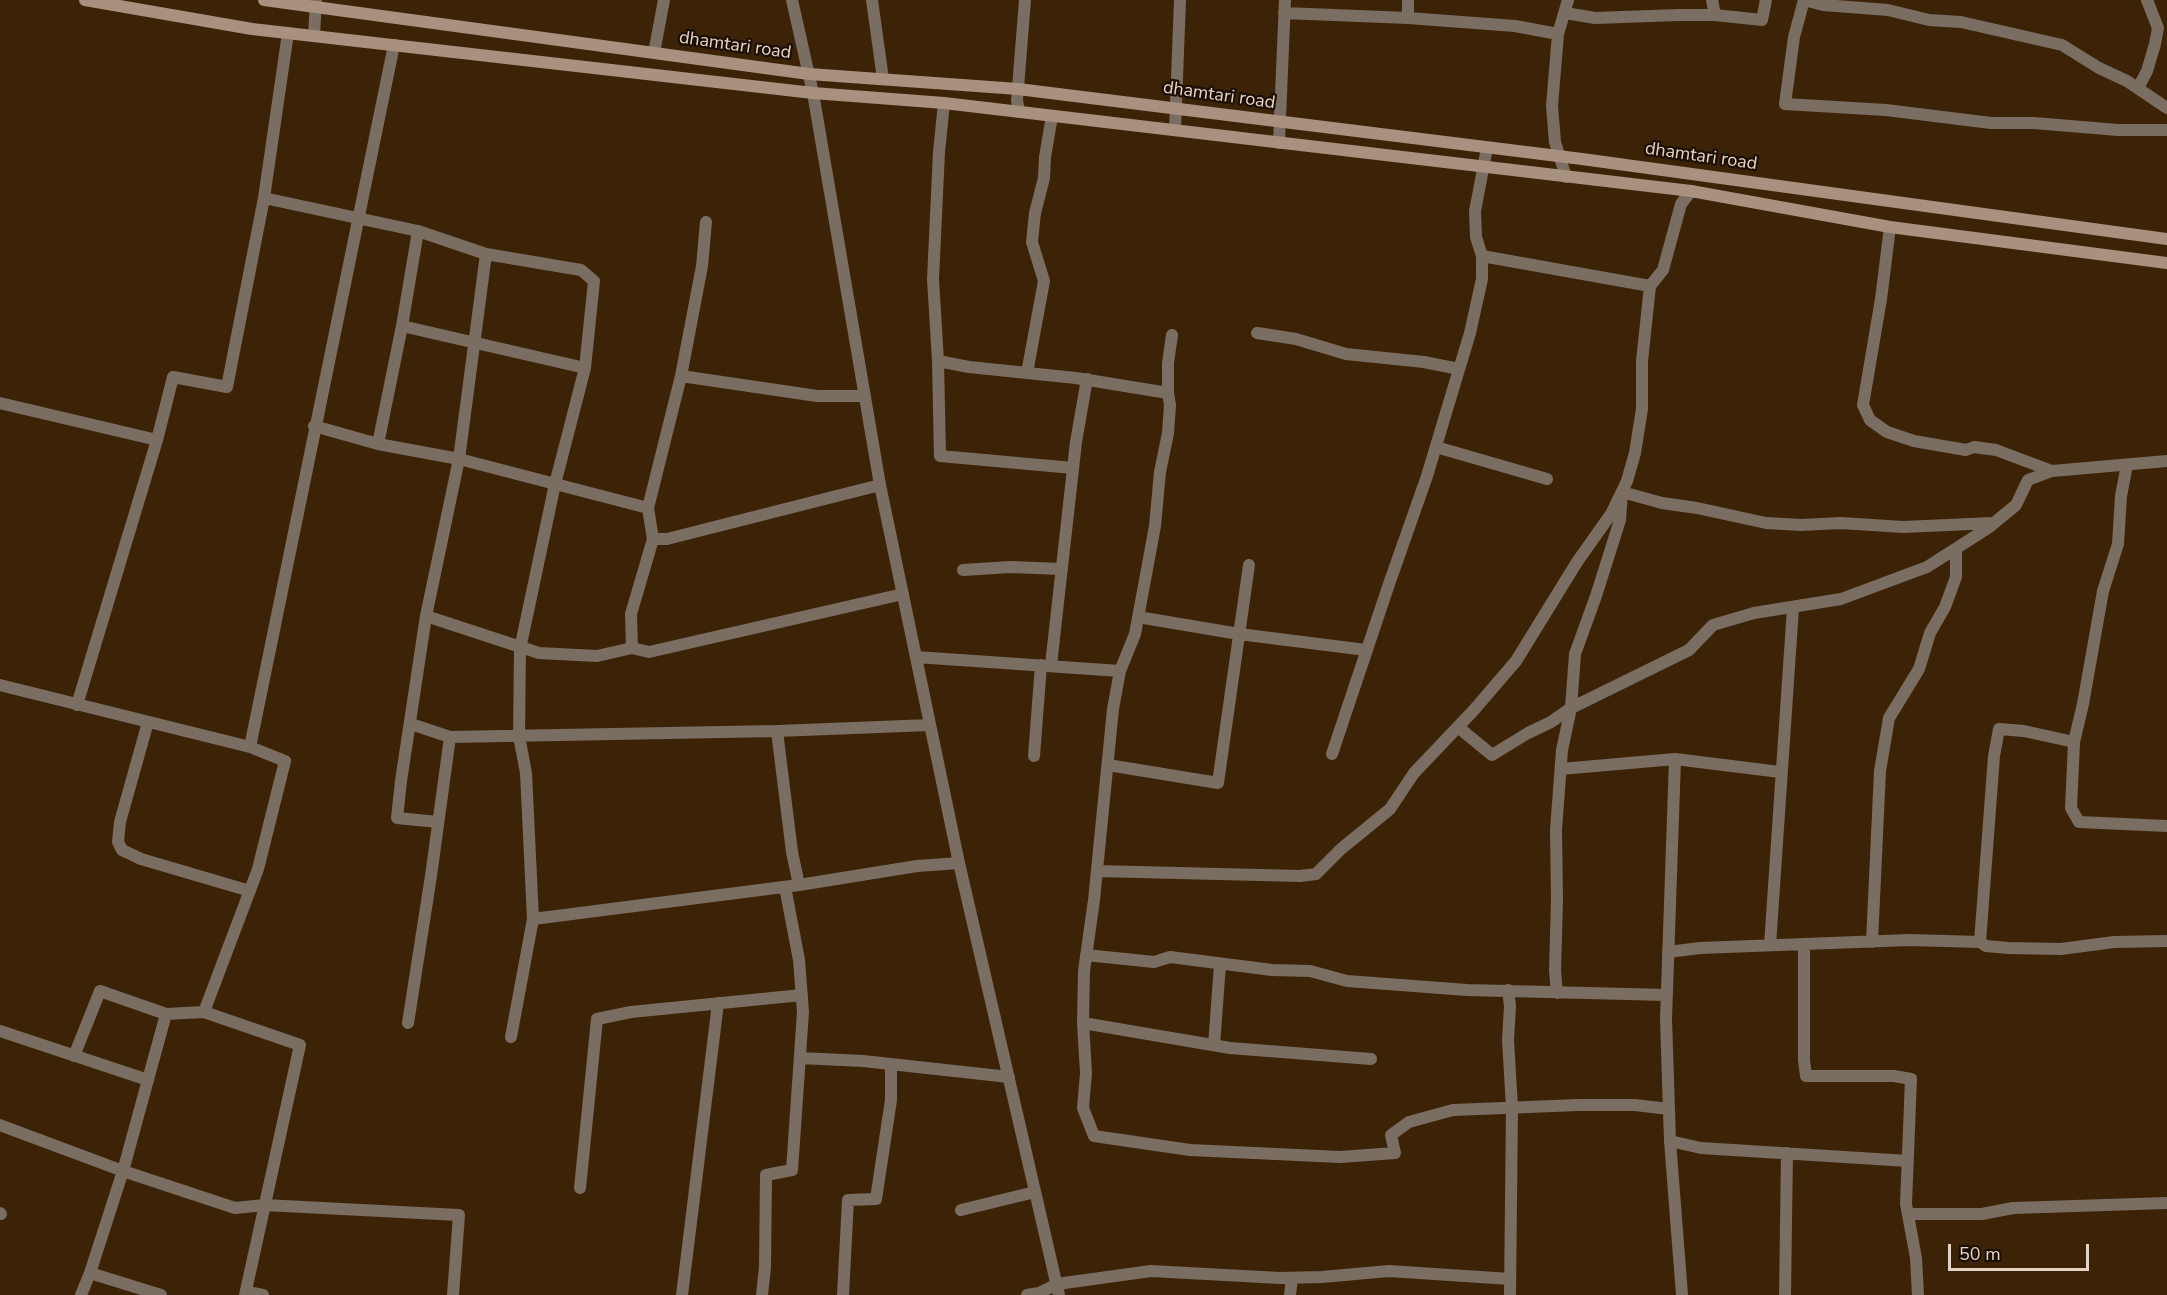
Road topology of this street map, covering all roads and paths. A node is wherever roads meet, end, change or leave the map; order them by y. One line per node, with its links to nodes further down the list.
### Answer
1 (85, 0): 20 (main road)
2 (264, 0): 14 (main road, dhamtari road)
3 (664, 0): 24 (street)
4 (792, 0): 25 (street)
5 (872, 0): 26 (street)
6 (1024, 0): 28 (street)
7 (1180, 0): 32 (street)
8 (1408, 0): 19 (street)
9 (1568, 0): 17 (street)
10 (1712, 0): 18 (street)
11 (1766, 0): 18 (street)
12 (1804, 0): 15 (street); 37 (street)
13 (2147, 0): 27 (street)
14 (316, 4): 22 (street); 24 (main road, dhamtari road)
15 (1855, 4): 27 (street)
16 (1285, 6): 19 (street); 35 (street)
17 (1564, 13): 18 (street); 21 (street)
18 (1715, 15)
19 (1408, 18): 21 (street)
20 (288, 33): 22 (main road); 44 (street)
21 (1558, 34): 40 (street)
22 (314, 36): 23 (main road)
23 (394, 45): 29 (main road); 45 (street)
24 (654, 53): 25 (main road, dhamtari road)
25 (808, 74): 26 (main road, dhamtari road); 29 (street)
26 (883, 79): 28 (main road, dhamtari road)
27 (2138, 88): 31 (street)
28 (1018, 89): 32 (main road, dhamtari road); 33 (street)
29 (813, 93): 30 (main road); 65 (street)
30 (944, 103): 33 (main road); 58 (street)
31 (2167, 108)
32 (1177, 109): 35 (main road, dhamtari road); 36 (street)
33 (1019, 112): 34 (main road)
34 (1052, 116): 36 (main road); 61 (street)
35 (1280, 123): 38 (street); 39 (main road, dhamtari road)
36 (1175, 130): 38 (main road)
37 (2167, 130)
38 (1279, 142): 41 (main road)
39 (1487, 148): 40 (main road, dhamtari road); 41 (street)
40 (1560, 157): 42 (street); 49 (main road, dhamtari road)
41 (1485, 167): 42 (main road); 51 (street)
42 (1566, 177): 43 (main road)
43 (1690, 191): 47 (main road); 53 (street)
44 (264, 198): 45 (street); 68 (street)
45 (357, 217): 48 (street); 67 (street)
46 (706, 222): 62 (street)
47 (1890, 227): 52 (main road); 75 (street)
48 (418, 231): 50 (street); 54 (street)
49 (2167, 239)
50 (486, 254): 57 (street); 59 (street)
51 (1482, 256): 53 (street); 60 (street)
52 (2167, 263)
53 (1650, 286): 79 (street)
54 (402, 326): 57 (street); 69 (street)
55 (1257, 333): 60 (street)
56 (1172, 335): 64 (street)
57 (475, 342): 59 (street); 71 (street)
58 (938, 362): 61 (street); 74 (street)
59 (585, 368): 77 (street)
60 (1459, 369): 70 (street)
61 (1027, 374): 63 (street)
62 (681, 376): 65 (street); 80 (street)
63 (1087, 379): 64 (street); 74 (street)
64 (1168, 393): 90 (street)
65 (865, 396): 78 (street)
66 (0, 403): 68 (street)
67 (314, 426): 69 (street); 109 (street)
68 (157, 440): 99 (street)
69 (378, 444): 71 (street)
70 (1436, 447): 76 (street); 94 (street)
71 (459, 459): 77 (street); 89 (street)
72 (2167, 461): 73 (street)
73 (2127, 465): 75 (street); 108 (street)
74 (1073, 468): 85 (street)
75 (2052, 471): 81 (street)
76 (1547, 479)
77 (555, 484): 80 (street); 92 (street)
78 (880, 485): 82 (street); 87 (street)
79 (1622, 492): 81 (street); 100 (street); 104 (street)
80 (648, 508): 82 (street)
81 (1993, 524): 83 (street)
82 (653, 539): 93 (street)
83 (1956, 550): 88 (street); 125 (street)
84 (1249, 565): 91 (street)
85 (1062, 569): 86 (street); 96 (street)
86 (963, 570)
87 (903, 594): 93 (street); 95 (street)
88 (1793, 608): 100 (street); 115 (street)
89 (426, 616): 92 (street); 102 (street)
90 (1138, 617): 91 (street); 97 (street)
91 (1239, 634): 94 (street); 113 (street)
92 (520, 648): 93 (street); 106 (street)
93 (632, 648)
94 (1366, 650): 110 (street)
95 (916, 657): 96 (street); 103 (street)
96 (1046, 665): 97 (street); 111 (street)
97 (1120, 670): 113 (street)
98 (0, 685): 99 (street)
99 (77, 705): 101 (street)
100 (1571, 708): 104 (street); 114 (street)
101 (148, 722): 109 (street); 122 (street)
102 (411, 724): 107 (street); 116 (street)
103 (930, 725): 105 (street); 118 (street)
104 (1458, 727): 119 (street)
105 (777, 731): 106 (street); 120 (street)
106 (519, 736): 107 (street); 123 (street)
107 (450, 737): 116 (street)
108 (2074, 742): 117 (street); 126 (street)
109 (250, 747): 122 (street)
110 (1332, 754)
111 (1034, 756)
112 (1675, 759): 114 (street); 115 (street); 129 (street)
113 (1108, 765): 119 (street)
114 (1561, 769): 133 (street)
115 (1780, 772): 128 (street)
116 (438, 822): 139 (street)
117 (2167, 826)
118 (959, 863): 120 (street); 148 (street)
119 (1097, 871): 130 (street)
120 (799, 885): 121 (street)
121 (785, 887): 123 (street); 134 (street)
122 (250, 891): 137 (street)
123 (532, 919): 142 (street)
124 (2167, 941): 126 (street)
125 (1872, 942): 126 (street); 127 (street)
126 (1980, 942)
127 (1804, 944): 128 (street); 155 (street)
128 (1770, 945): 129 (street)
129 (1668, 952): 135 (street)
130 (1086, 955): 131 (street); 140 (street)
131 (1220, 965): 132 (street); 143 (street)
132 (1508, 990): 133 (street); 150 (street)
133 (1557, 993): 135 (street)
134 (802, 995): 136 (street); 145 (street)
135 (1667, 995): 151 (street)
136 (718, 1003): 157 (street); 172 (street)
137 (204, 1012): 138 (street); 160 (street)
138 (166, 1014): 144 (street); 149 (street)
139 (408, 1023)
140 (1083, 1023): 143 (street); 150 (street)
141 (0, 1030): 144 (street)
142 (511, 1038)
143 (1214, 1046): 146 (street)
144 (74, 1056): 149 (street)
145 (800, 1058): 147 (street); 173 (street)
146 (1371, 1059)
147 (891, 1064): 148 (street); 174 (street)
148 (1009, 1077): 158 (street)
149 (148, 1080): 156 (street)
150 (1512, 1107): 151 (street); 165 (street)
151 (1669, 1109): 153 (street)
152 (0, 1125): 156 (street)
153 (1670, 1141): 154 (street); 178 (street)
154 (1787, 1154): 155 (street); 179 (street)
155 (1908, 1161): 162 (street)
156 (123, 1171): 160 (street); 163 (street)
157 (580, 1188)
158 (1035, 1192): 161 (street); 166 (street)
159 (2167, 1203): 162 (street)
160 (264, 1205): 167 (street); 171 (street)
161 (961, 1210)
162 (1908, 1214): 180 (street)
163 (90, 1273): 168 (street); 169 (street)
164 (1292, 1278): 165 (street); 166 (street); 176 (street)
165 (1510, 1279): 177 (street)
166 (1058, 1290): 175 (street)
167 (246, 1294): 170 (street)
168 (81, 1295)
169 (161, 1295)
170 (263, 1295)
171 (453, 1295)
172 (682, 1295)
173 (762, 1295)
174 (843, 1295)
175 (1027, 1295)
176 (1290, 1295)
177 (1510, 1295)
178 (1683, 1295)
179 (1785, 1295)
180 (1918, 1295)

